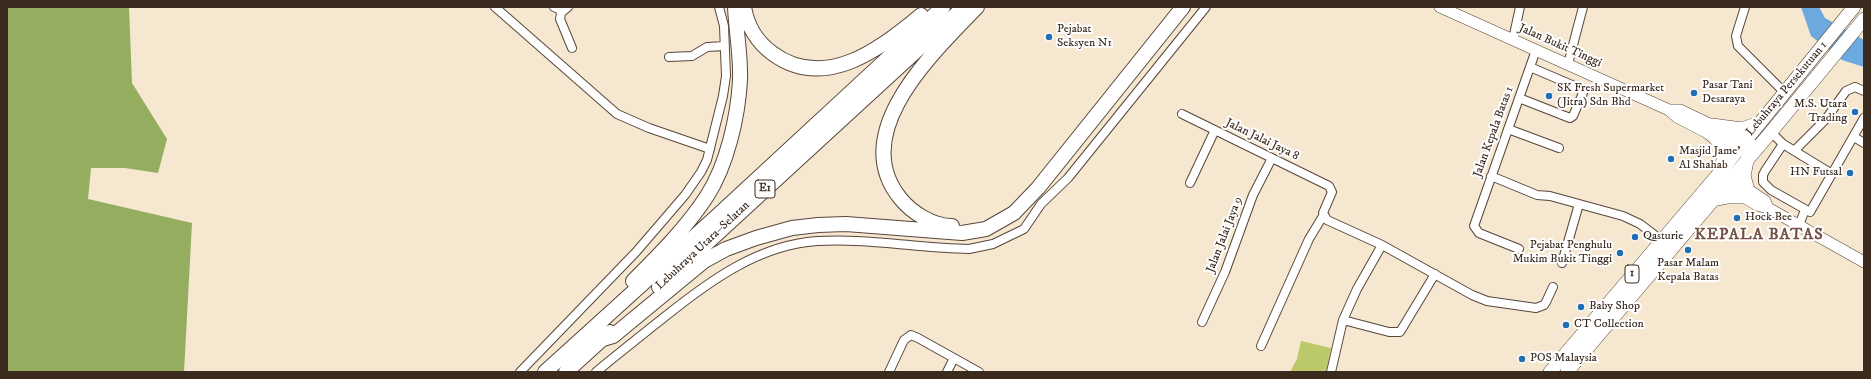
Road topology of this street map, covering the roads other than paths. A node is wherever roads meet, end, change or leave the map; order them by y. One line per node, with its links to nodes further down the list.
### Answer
1 (495, 7): 42 (street)
2 (554, 7): 18 (street)
3 (719, 7): 21 (street)
4 (735, 7): 64 (highway)
5 (744, 7): 6 (highway)
6 (930, 7)
7 (943, 7): 64 (highway, Lebuhraya Utara–Selatan / E1)
8 (964, 7): 66 (highway, Lebuhraya Utara–Selatan / E1)
9 (977, 7): 10 (highway)
10 (1172, 7)
11 (1183, 7): 66 (highway)
12 (1206, 7): 72 (street)
13 (1440, 7): 20 (main road, Jalan Bukit Tinggi)
14 (1520, 7): 20 (street)
15 (1583, 7): 25 (street)
16 (1745, 7): 28 (street)
17 (1854, 7): 28 (highway, Lebuhraya Persekutuan 1 / 1)
18 (566, 9): 22 (street)
19 (1864, 19): 36 (highway, Lebuhraya Persekutuan 1 / 1)
20 (1513, 40): 23 (main road, Jalan Bukit Tinggi)
21 (725, 46): 24 (street); 42 (street)
22 (572, 48)
23 (1536, 50): 25 (main road, Jalan Bukit Tinggi); 26 (street, Jalan Kepala Batas 1)
24 (669, 57)
25 (1568, 64): 34 (main road, Jalan Bukit Tinggi)
26 (1530, 67): 29 (street, Jalan Kepala Batas 1); 29 (street)
27 (1864, 91): 43 (street)
28 (1784, 92): 32 (highway, Lebuhraya Persekutuan 1 / 1)
29 (1519, 98): 33 (street, Jalan Kepala Batas 1)
30 (1182, 114): 35 (street, Jalan Jalai Jaya 8)
31 (1864, 118): 37 (street)
32 (1759, 123): 34 (highway); 39 (highway, Lebuhraya Persekutuan 1 / 1)
33 (1508, 129): 41 (street); 47 (street, Jalan Kepala Batas 1)
34 (1710, 129): 39 (main road, Jalan Bukit Tinggi); 48 (highway)
35 (1214, 130): 45 (street, Jalan Jalai Jaya 8); 49 (street)
36 (1771, 132): 40 (street); 44 (highway, Lebuhraya Persekutuan 1 / 1)
37 (1854, 136): 38 (street); 46 (street)
38 (1864, 143)
39 (1741, 144): 44 (main road, Jalan Bukit Tinggi); 48 (highway, Lebuhraya Persekutuan 1 / 1)
40 (1783, 144): 43 (street); 53 (street)
41 (1559, 148)
42 (710, 149): 69 (street)
43 (1794, 151): 46 (street)
44 (1752, 154): 48 (highway, Lebuhraya Persekutuan 1 / 1); 50 (highway)
45 (1272, 158): 54 (street, Jalan Jalai Jaya 8); 65 (street, Jalan Jalai Jaya 9)
46 (1832, 174): 53 (street)
47 (1491, 176): 52 (street); 58 (street, Jalan Kepala Batas 1)
48 (1723, 178): 50 (main road); 51 (highway, Lebuhraya Persekutuan 1 / 1); 56 (highway, Lebuhraya Persekutuan 1 / 1)
49 (1190, 183)
50 (1746, 194): 51 (highway); 55 (main road)
51 (1713, 200): 78 (highway, Lebuhraya Persekutuan 1 / 1)
52 (1579, 204): 56 (street); 60 (street)
53 (1805, 210): 55 (street)
54 (1323, 216): 57 (street); 67 (street)
55 (1799, 225): 59 (main road)
56 (1661, 240): 77 (highway, Lebuhraya Persekutuan 1 / 1)
57 (1382, 245): 61 (street); 63 (street)
58 (1519, 249)
59 (1864, 262)
60 (1562, 263)
61 (1434, 274): 62 (street); 63 (street)
62 (1553, 287)
63 (1343, 320): 76 (street)
64 (600, 321): 70 (highway, Lebuhraya Utara–Selatan / E1)
65 (1202, 322)
66 (603, 338): 71 (highway, Lebuhraya Utara–Selatan / E1)
67 (1261, 346)
68 (954, 358): 73 (street); 74 (street); 75 (street)
69 (520, 372)
70 (545, 372)
71 (566, 372)
72 (596, 372)
73 (889, 372)
74 (947, 372)
75 (979, 372)
76 (1331, 372)
77 (1550, 372)
78 (1567, 372)

